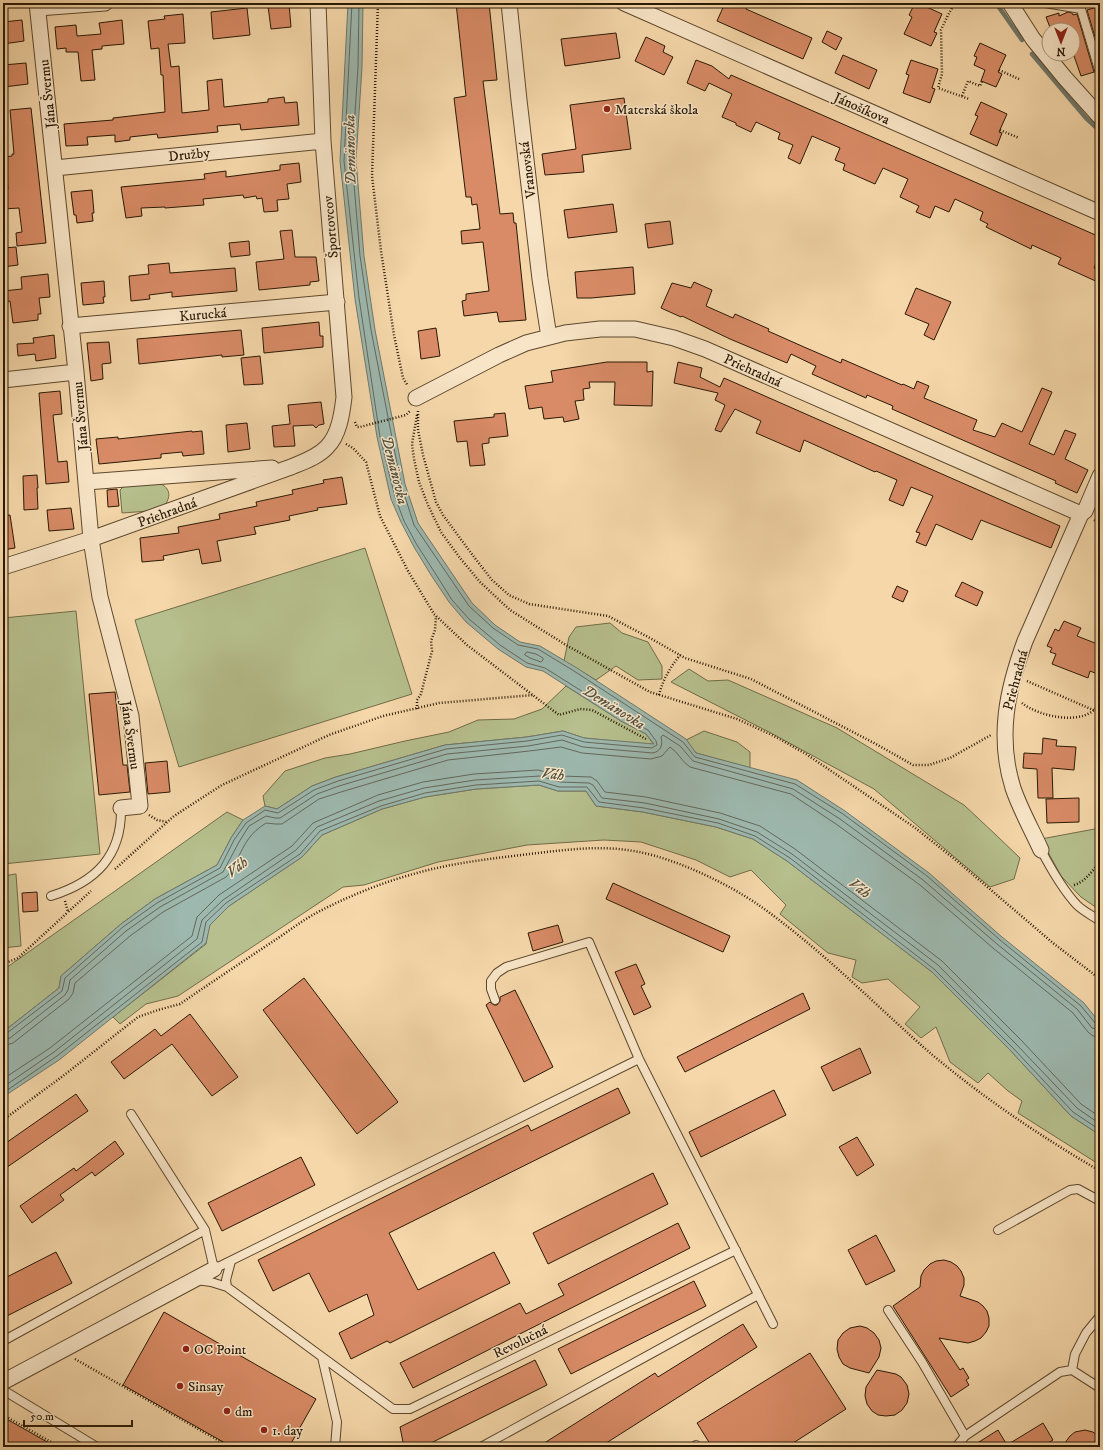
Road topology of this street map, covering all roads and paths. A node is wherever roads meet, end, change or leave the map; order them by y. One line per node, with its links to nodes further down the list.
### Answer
1 (104, 3): 9 (street)
2 (318, 3): 19 (street, Športovcov)
3 (378, 3): 27 (path)
4 (509, 3): 24 (street, Vranovská)
5 (955, 3): 14 (path)
6 (1045, 3): 11 (lane)
7 (628, 4): 21 (street, Jánošíkova)
8 (1013, 4): 16 (street)
9 (37, 6): 20 (street, Jána Švermu)
10 (999, 70): 12 (path)
11 (1100, 73)
12 (1019, 79)
13 (982, 81): 14 (path)
14 (962, 96): 15 (path)
15 (969, 99)
16 (1098, 112)
17 (1000, 130): 18 (path)
18 (1020, 138)
19 (323, 141): 20 (street, Družby); 22 (street, Športovcov)
20 (55, 168): 23 (street, Jána Švermu)
21 (1100, 213)
22 (337, 302): 23 (street, Kurucká); 30 (street, Športovcov)
23 (70, 326): 25 (street, Jána Švermu)
24 (549, 337): 27 (street, Priehradná); 34 (street, Priehradná)
25 (76, 372): 26 (street); 33 (street, Jána Švermu)
26 (3, 380)
27 (417, 405): 38 (path); 42 (path)
28 (406, 415): 29 (path)
29 (360, 427)
30 (331, 442): 31 (street, Priehradná); 37 (path)
31 (291, 467): 33 (street); 35 (street, Priehradná)
32 (1100, 476): 34 (street, Priehradná)
33 (86, 482): 35 (street, Jána Švermu)
34 (1081, 514): 39 (street, Priehradná)
35 (91, 539): 36 (street, Priehradná); 49 (street, Jána Švermu)
36 (3, 567)
37 (436, 616): 41 (path); 44 (path)
38 (680, 655): 42 (path); 47 (path)
39 (1014, 676): 40 (street, Priehradná); 45 (path)
40 (1010, 692): 45 (path); 47 (street, Priehradná)
41 (533, 695): 44 (path); 48 (path)
42 (659, 695): 62 (path)
43 (1100, 702): 45 (path)
44 (417, 709): 51 (path)
45 (1094, 710): 46 (path)
46 (1100, 713)
47 (1005, 725): 52 (street, Priehradná)
48 (646, 740)
49 (140, 806): 50 (street); 51 (path)
50 (121, 808): 57 (lane)
51 (167, 822): 54 (path)
52 (1041, 850): 55 (lane)
53 (1100, 862): 55 (path)
54 (112, 872)
55 (1062, 887): 60 (lane)
56 (95, 888): 59 (path)
57 (62, 892): 58 (lane); 59 (path)
58 (51, 896)
59 (68, 912): 61 (path)
60 (1100, 921)
61 (3, 964)
62 (1100, 979)
63 (495, 1000): 64 (lane)
64 (639, 1059): 71 (lane); 72 (lane)
65 (131, 1114): 69 (lane)
66 (3, 1120): 67 (path)
67 (1100, 1171)
68 (1100, 1201): 70 (lane)
69 (205, 1230): 73 (lane); 80 (lane)
70 (998, 1230)
71 (736, 1250): 76 (lane); 82 (lane, Revolučná)
72 (231, 1261): 73 (lane); 75 (lane)
73 (214, 1270): 74 (street)
74 (196, 1280): 75 (lane, Revolučná); 81 (street)
75 (227, 1287): 82 (lane, Revolučná)
76 (758, 1295): 79 (lane); 93 (lane)
77 (888, 1310): 88 (lane)
78 (1100, 1316): 83 (lane)
79 (773, 1324)
80 (3, 1341)
81 (60, 1351): 84 (street); 91 (path)
82 (322, 1357): 92 (lane)
83 (1072, 1370): 85 (lane); 88 (lane)
84 (3, 1382)
85 (1100, 1388)
86 (3, 1390): 90 (lane)
87 (3, 1415): 89 (path)
88 (966, 1436): 94 (lane)
89 (60, 1447)
90 (97, 1447)
91 (230, 1447)
92 (335, 1447)
93 (481, 1447)
94 (956, 1447)

